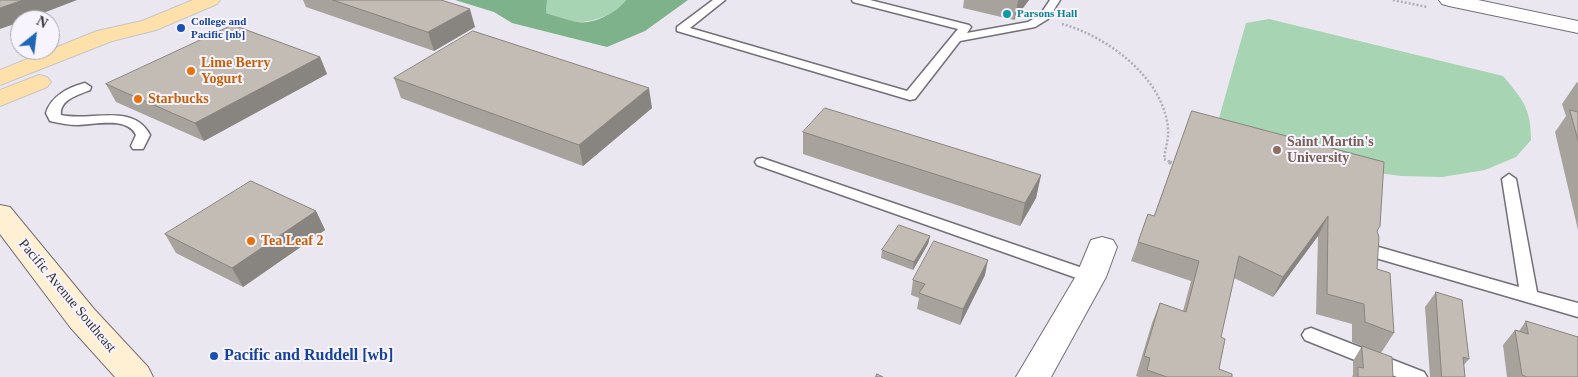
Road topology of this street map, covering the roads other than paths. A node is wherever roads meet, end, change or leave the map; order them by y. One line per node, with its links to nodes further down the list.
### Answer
1 (210, 0): 6 (main road)
2 (720, 0): 8 (lane)
3 (857, 0): 8 (lane)
4 (1056, 0): 8 (lane)
5 (1449, 0): 7 (street)
6 (149, 26): 9 (main road); 11 (main road)
7 (1578, 27)
8 (956, 38)
9 (0, 78)
10 (85, 88): 12 (lane)
11 (0, 99)
12 (138, 146)
13 (762, 162): 18 (lane)
14 (1509, 179): 19 (lane)
15 (0, 214): 22 (main road, Pacific Avenue Southeast)
16 (1102, 248): 18 (street)
17 (1375, 252): 19 (lane)
18 (1091, 277): 23 (street)
19 (1529, 296): 20 (lane)
20 (1578, 310)
21 (1311, 335): 24 (lane)
22 (136, 377)
23 (1033, 377)
24 (1417, 377)

